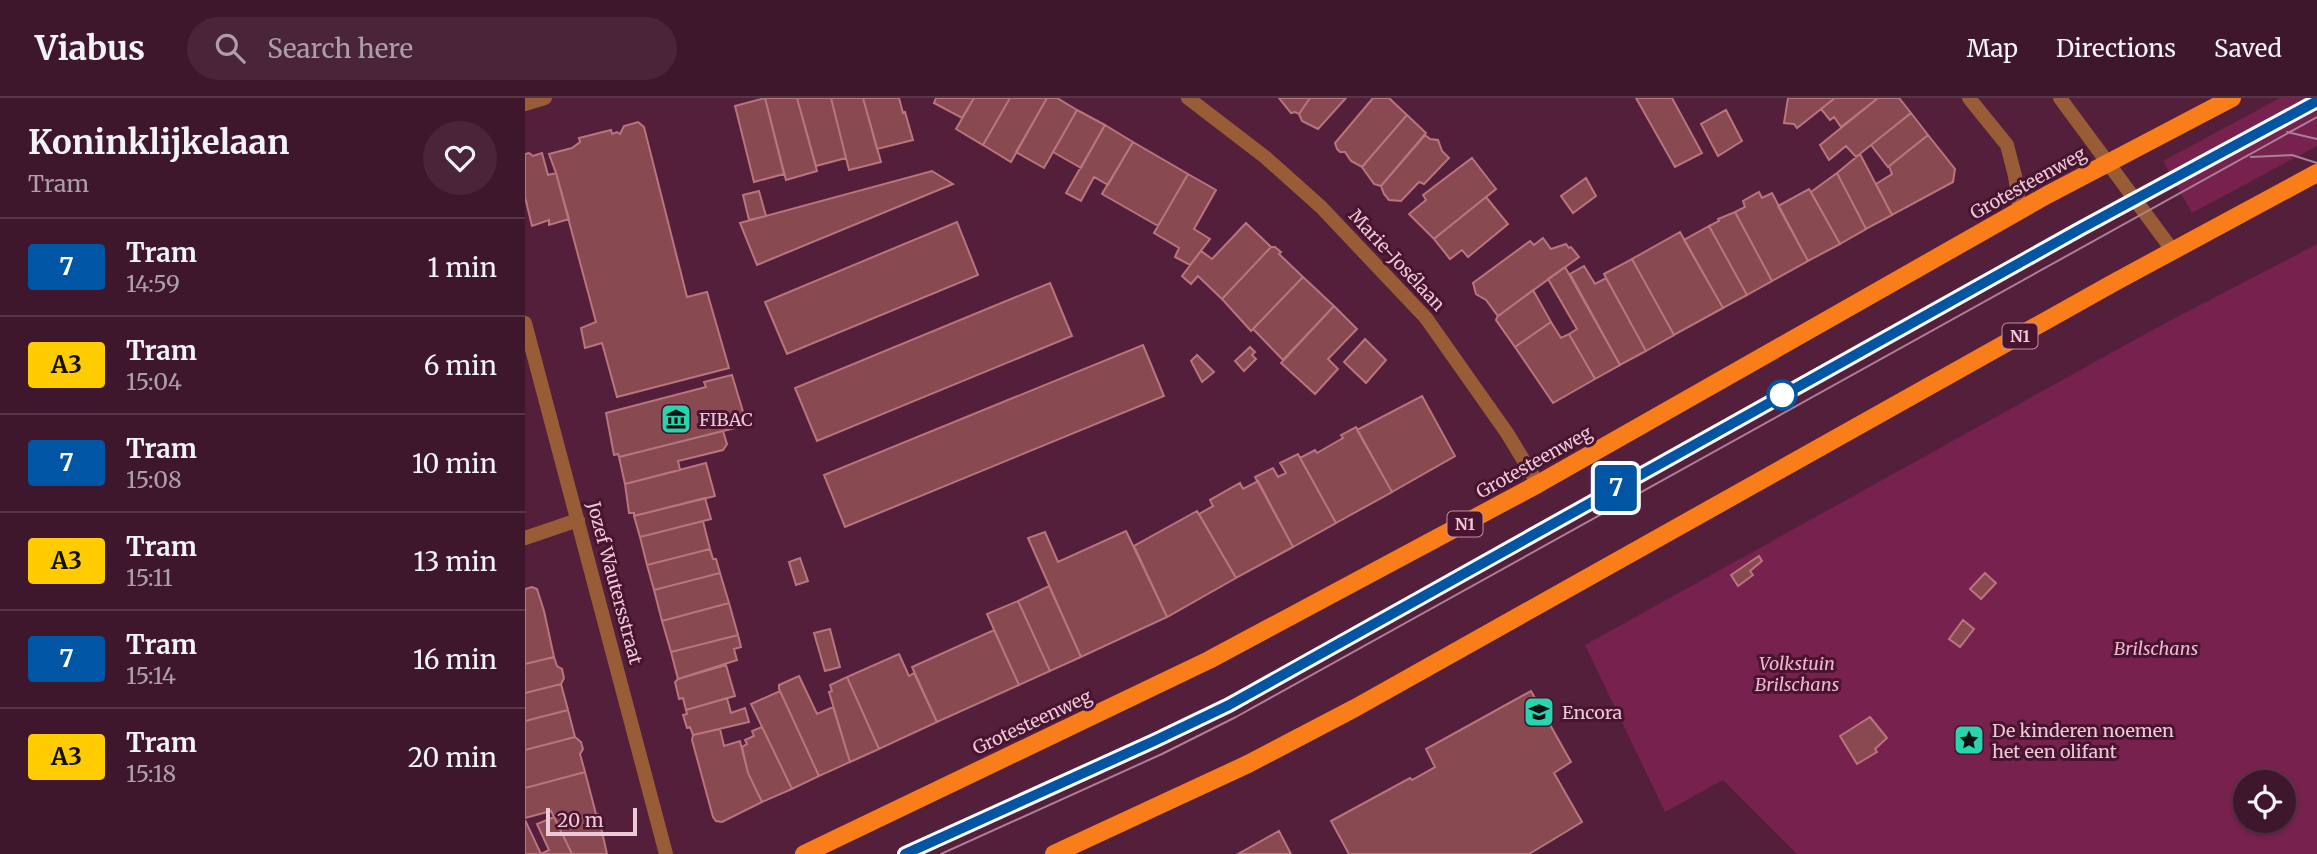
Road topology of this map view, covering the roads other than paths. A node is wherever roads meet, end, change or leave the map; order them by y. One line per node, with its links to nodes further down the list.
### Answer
1 (545, 98): 6 (street)
2 (1188, 98): 12 (street, Marie-Josélaan)
3 (1969, 98): 9 (street)
4 (2060, 98): 7 (street)
5 (2232, 98): 7 (main road, Grotesteenweg / N1)
6 (525, 104)
7 (2109, 162): 9 (main road, Grotesteenweg / N1); 10 (street)
8 (2317, 173): 10 (main road, N1)
9 (2019, 211): 12 (main road, Grotesteenweg / N1)
10 (2173, 251): 17 (main road, N1)
11 (525, 323): 13 (street, Jozef Wautersstraat)
12 (1538, 484): 16 (main road, Grotesteenweg / N1)
13 (579, 520): 14 (street); 15 (street, Jozef Wautersstraat)
14 (525, 538)
15 (666, 854)
16 (804, 854)
17 (1054, 854)

